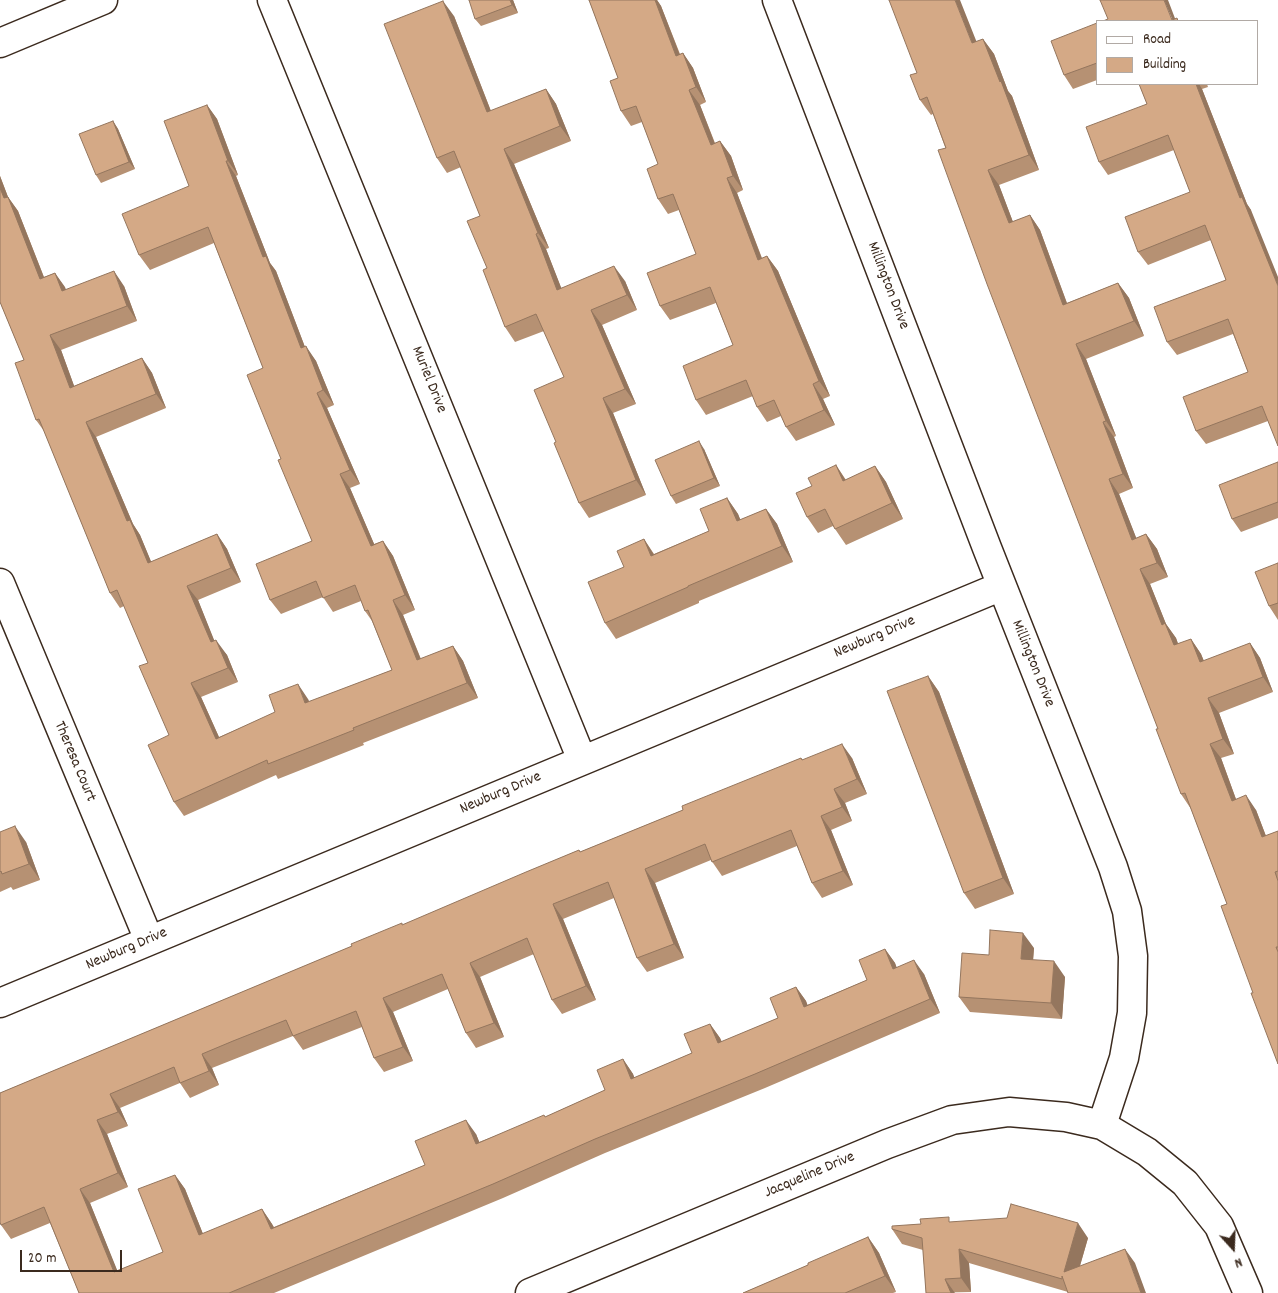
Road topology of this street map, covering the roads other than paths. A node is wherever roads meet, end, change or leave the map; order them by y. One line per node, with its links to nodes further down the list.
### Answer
1 (103, 0): 4 (street)
2 (272, 0): 7 (street, Muriel Drive)
3 (777, 0): 6 (street, Millington Drive)
4 (0, 43)
5 (0, 584): 8 (street, Theresa Court)
6 (1002, 586): 7 (street, Newburg Drive); 10 (street, Millington Drive)
7 (582, 760): 8 (street, Newburg Drive)
8 (149, 940): 9 (street, Newburg Drive)
9 (0, 1003)
10 (1102, 1125): 11 (street, Jacqueline Drive); 12 (street)
11 (530, 1293)
12 (1248, 1293)

